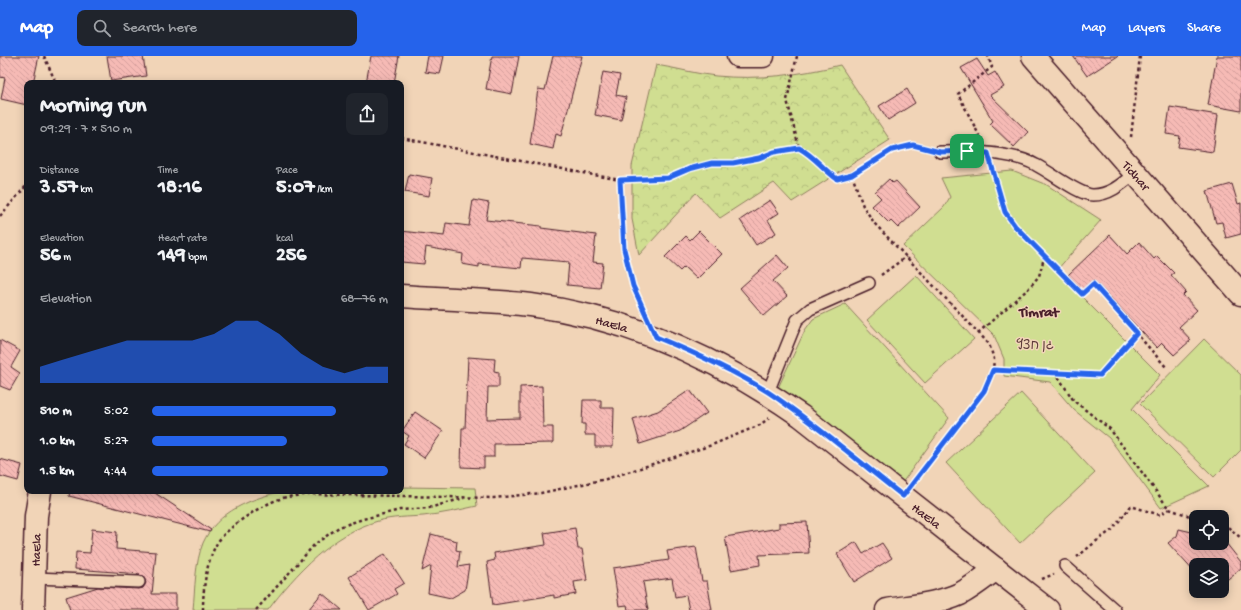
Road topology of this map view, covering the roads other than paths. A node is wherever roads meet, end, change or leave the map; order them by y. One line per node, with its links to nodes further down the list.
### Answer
1 (738, 56): 2 (street)
2 (763, 56)
3 (1033, 56): 5 (street, Tidhar)
4 (940, 152): 5 (lane)
5 (1132, 168): 7 (street, Tidhar)
6 (869, 283): 9 (lane)
7 (1241, 294)
8 (404, 296): 9 (street, HaEla)
9 (768, 392): 12 (street, HaEla)
10 (40, 494): 13 (street, HaEla)
11 (1065, 566): 18 (lane)
12 (996, 569): 16 (street); 17 (street, HaEla)
13 (34, 578): 14 (lane); 15 (street, HaEla)
14 (139, 582)
15 (33, 610)
16 (888, 610)
17 (1048, 610)
18 (1115, 610)

